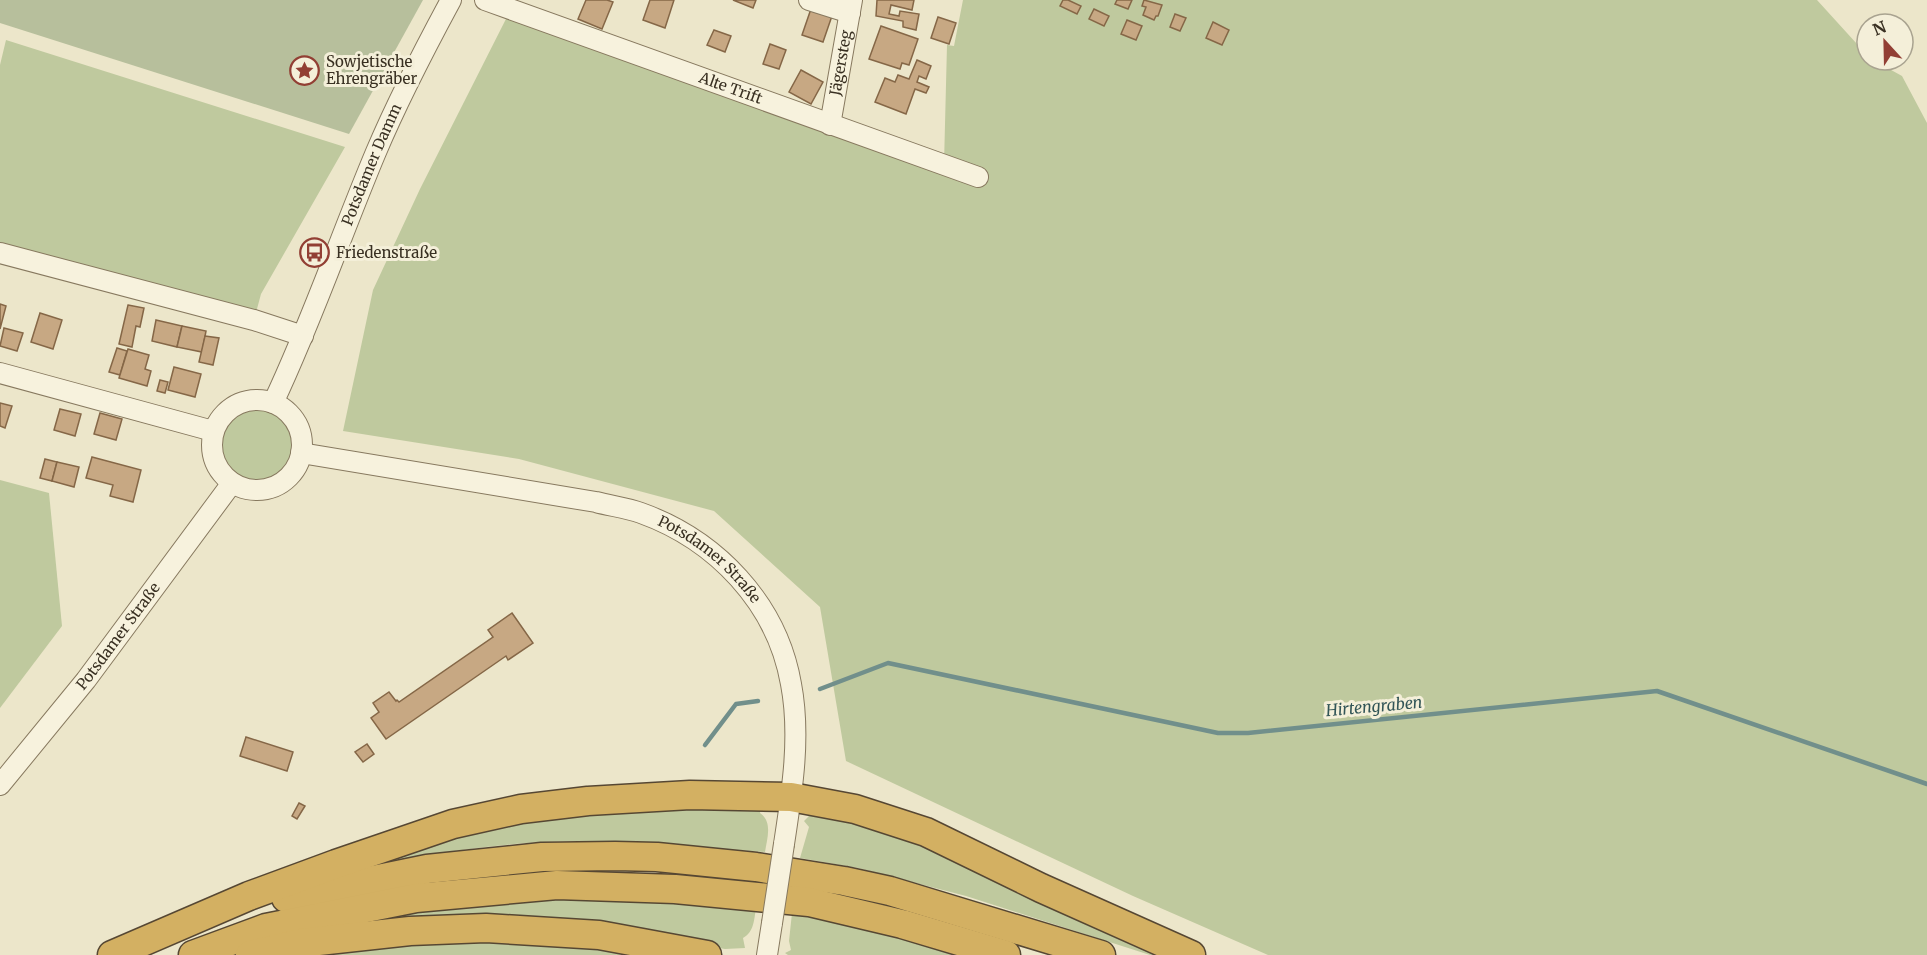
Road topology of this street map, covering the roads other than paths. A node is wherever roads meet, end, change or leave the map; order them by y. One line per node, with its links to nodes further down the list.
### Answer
1 (451, 0): 8 (street, Potsdamer Damm)
2 (484, 0): 5 (street, Alte Trift)
3 (809, 0): 4 (street)
4 (851, 7): 5 (street, Jägersteg)
5 (830, 125): 6 (street, Alte Trift)
6 (978, 177)
7 (0, 253): 8 (street)
8 (303, 336): 10 (street, Potsdamer Damm)
9 (0, 373): 11 (street)
10 (273, 403): 11 (street); 12 (street)
11 (213, 431): 13 (street)
12 (301, 453): 13 (street); 15 (street, Potsdamer Straße)
13 (232, 483): 14 (street, Potsdamer Straße)
14 (0, 785)
15 (791, 797): 16 (highway); 21 (street, Potsdamer Straße, bridge); 24 (highway)
16 (149, 939): 17 (highway); 23 (highway)
17 (112, 955)
18 (193, 955): 22 (highway)
19 (250, 955): 20 (highway)
20 (707, 955)
21 (767, 955)
22 (1006, 955)
23 (1101, 955)
24 (1191, 955)

